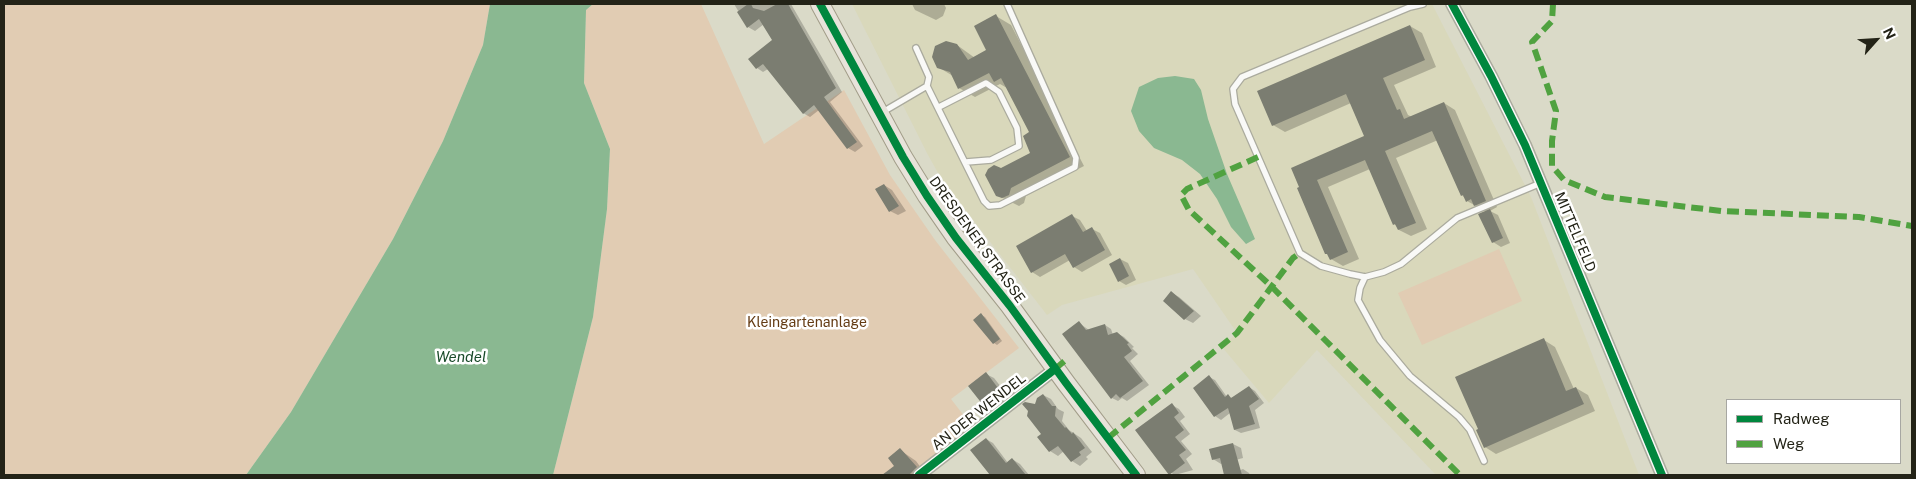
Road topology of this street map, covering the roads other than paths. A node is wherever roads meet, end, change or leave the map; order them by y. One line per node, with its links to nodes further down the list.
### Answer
1 (820, 4): 8 (main road, DRESDENER STRASSE)
2 (1007, 4): 9 (lane)
3 (1423, 4): 11 (lane)
4 (1452, 4): 10 (street, MITTELFELD)
5 (916, 48): 6 (lane)
6 (928, 86): 7 (lane); 8 (lane)
7 (939, 107): 9 (lane); 9 (lane)
8 (880, 114): 12 (main road, DRESDENER STRASSE)
9 (966, 162)
10 (1541, 183): 11 (lane); 16 (street, MITTELFELD)
11 (1365, 277): 13 (lane)
12 (1055, 369): 14 (street, AN DER WENDEL); 15 (main road, DRESDENER STRASSE)
13 (1484, 461)
14 (919, 475)
15 (1136, 475)
16 (1662, 475)

